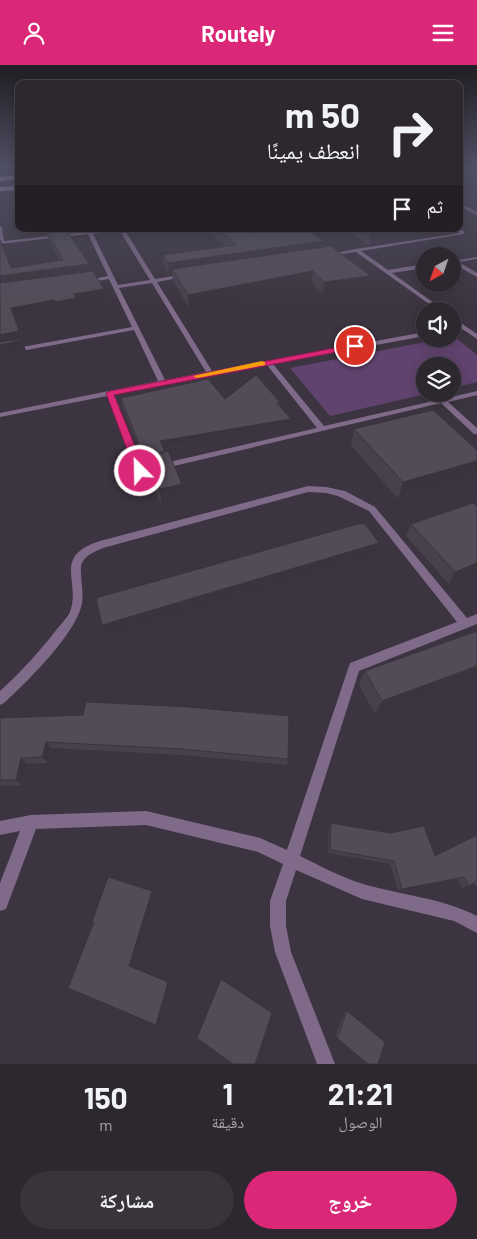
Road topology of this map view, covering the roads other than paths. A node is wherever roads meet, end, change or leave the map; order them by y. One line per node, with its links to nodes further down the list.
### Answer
1 (0, 227): 6 (street)
2 (82, 232): 6 (street)
3 (90, 232): 16 (street)
4 (123, 232): 17 (street)
5 (462, 232): 7 (street)
6 (1, 243)
7 (356, 250): 8 (street); 13 (street)
8 (317, 256)
9 (477, 258): 10 (street)
10 (461, 261)
11 (461, 266): 15 (street)
12 (416, 267): 13 (street)
13 (387, 272): 20 (street)
14 (192, 275): 17 (street)
15 (477, 275)
16 (112, 277): 18 (street); 19 (street)
17 (153, 281): 19 (street); 29 (street)
18 (74, 282)
19 (116, 287): 23 (street)
20 (429, 302)
21 (461, 325): 22 (street)
22 (464, 327): 24 (street); 26 (street)
23 (136, 328): 27 (street); 30 (street)
24 (461, 328)
25 (416, 336): 28 (street)
26 (477, 337)
27 (0, 353)
28 (268, 362): 29 (street); 37 (street)
29 (210, 373): 30 (street)
30 (163, 384): 31 (street)
31 (110, 393): 36 (street); 37 (street)
32 (475, 395): 33 (street)
33 (461, 398)
34 (439, 402): 37 (street)
35 (444, 402): 38 (street)
36 (0, 415)
37 (322, 429)
38 (477, 432)
39 (471, 621): 40 (street); 43 (street)
40 (0, 699)
41 (30, 822): 42 (street); 43 (street); 44 (street)
42 (0, 828)
43 (292, 860): 45 (street); 46 (street)
44 (0, 903)
45 (477, 925)
46 (326, 1064)

